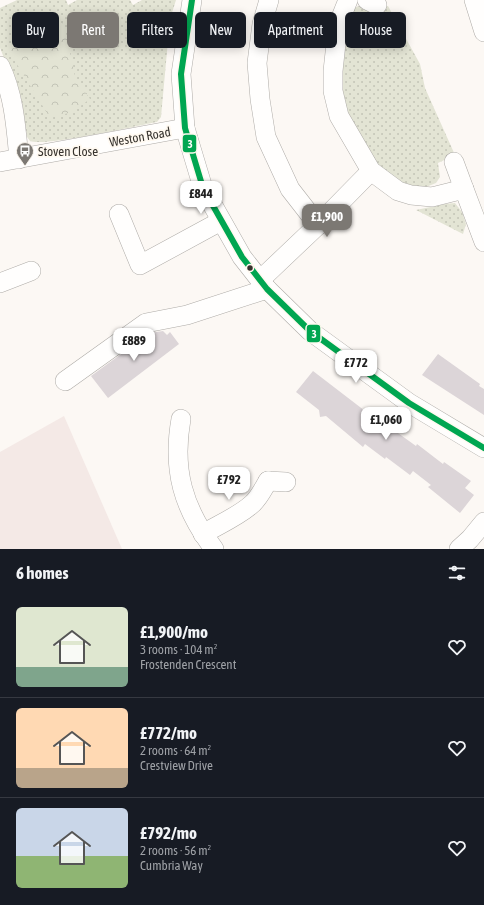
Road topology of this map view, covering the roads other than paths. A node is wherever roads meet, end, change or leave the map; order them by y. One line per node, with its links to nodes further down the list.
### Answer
1 (192, 0): 7 (street)
2 (269, 0): 15 (street)
3 (348, 0): 11 (street)
4 (474, 0): 5 (street)
5 (484, 32)
6 (0, 66): 8 (street)
7 (185, 128): 8 (street, Weston Road); 14 (street)
8 (19, 159): 9 (street, Weston Road)
9 (0, 162)
10 (454, 162): 12 (street)
11 (371, 171): 12 (street); 15 (street)
12 (464, 189): 16 (street)
13 (119, 214): 14 (street)
14 (222, 220): 19 (street)
15 (318, 225): 19 (street)
16 (484, 242)
17 (31, 270): 18 (street)
18 (0, 283)
19 (264, 284): 20 (street); 22 (street)
20 (65, 382)
21 (181, 419): 25 (street)
22 (484, 448)
23 (272, 477): 25 (street)
24 (484, 522): 26 (street)
25 (208, 542)
26 (459, 549)

